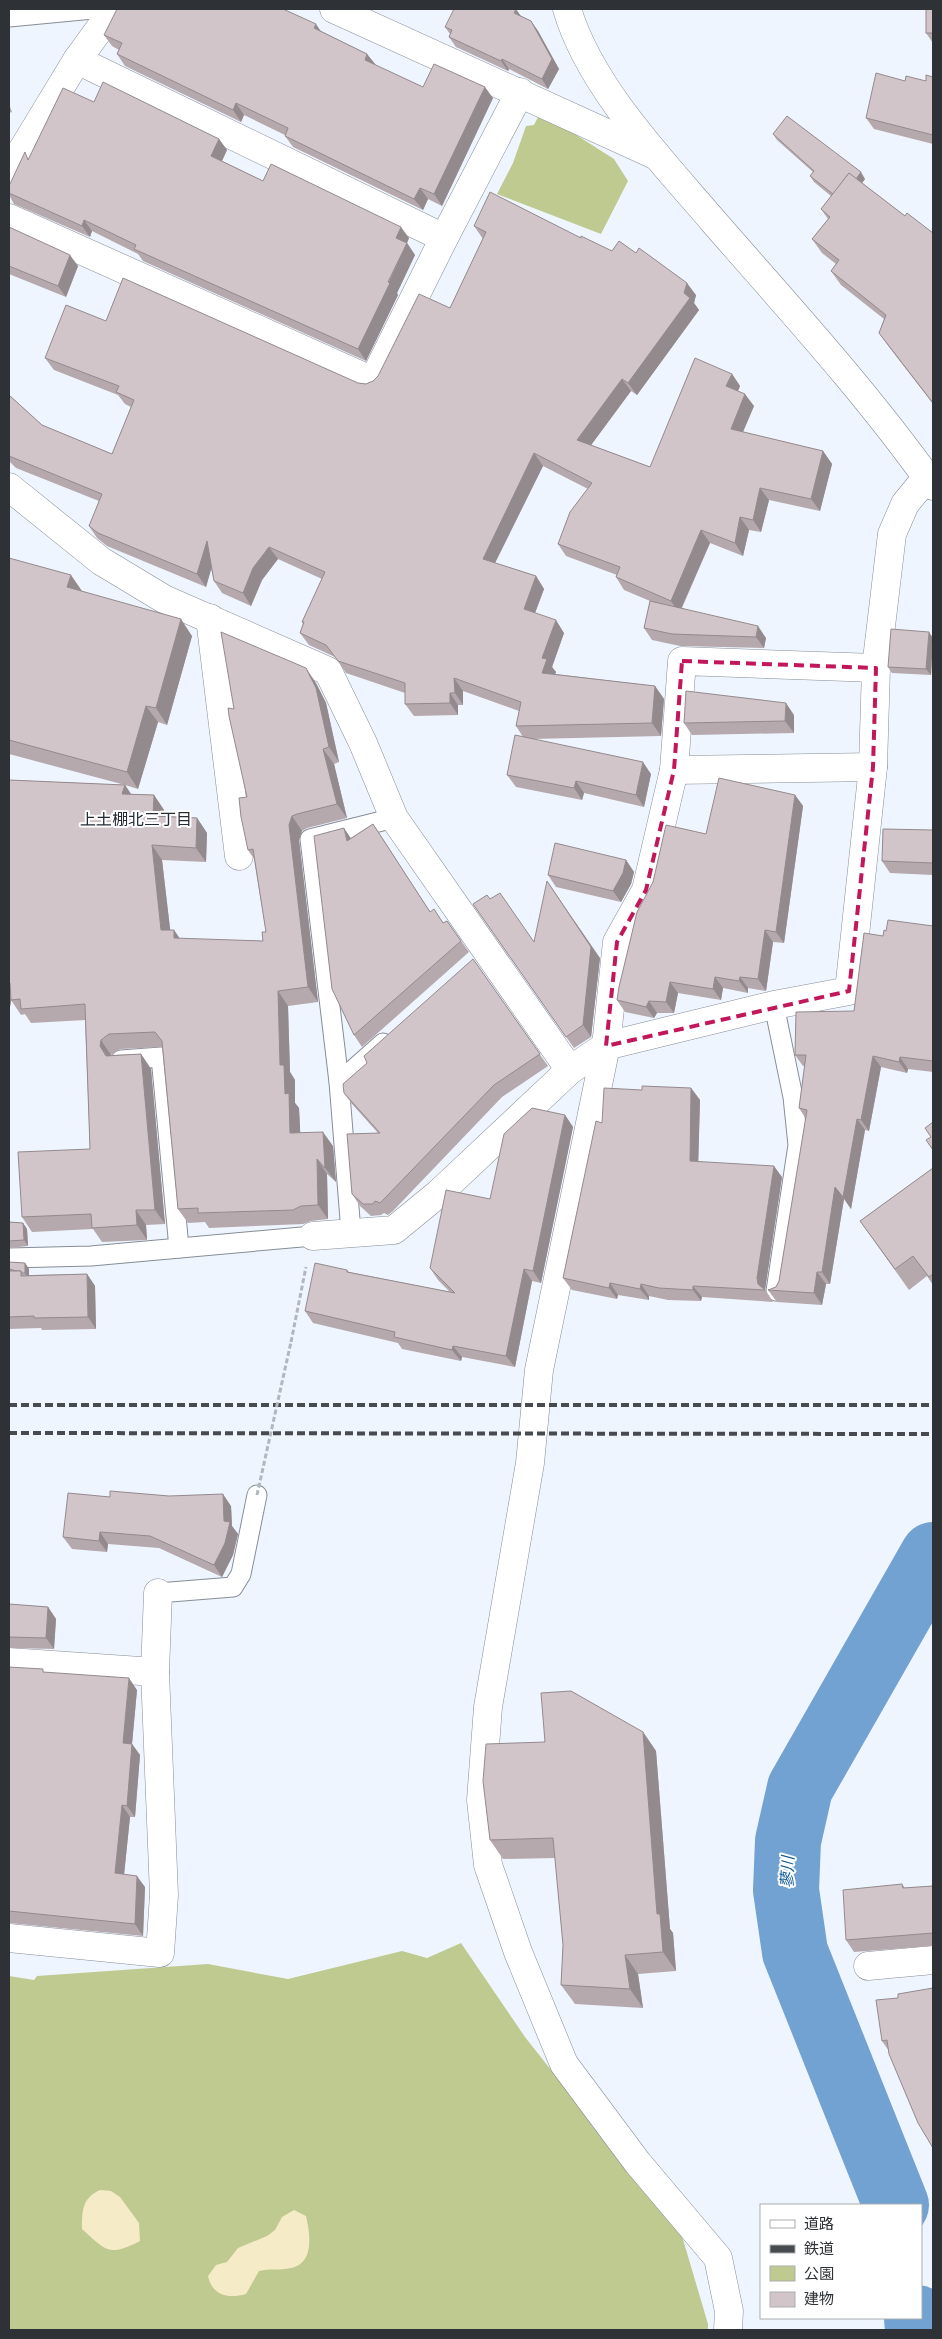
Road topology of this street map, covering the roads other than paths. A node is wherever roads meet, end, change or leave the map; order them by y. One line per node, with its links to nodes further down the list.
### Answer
1 (93, 9): 5 (lane)
2 (114, 9): 6 (street)
3 (334, 9): 7 (street)
4 (566, 9): 8 (street)
5 (9, 17)
6 (77, 60): 9 (street); 11 (street)
7 (520, 92): 8 (street); 11 (street)
8 (657, 156): 12 (street)
9 (9, 172)
10 (9, 218): 11 (street)
11 (444, 238)
12 (931, 479): 15 (street)
13 (9, 487): 14 (street)
14 (210, 618): 18 (street); 19 (street)
15 (876, 668): 16 (street); 17 (street)
16 (873, 767): 17 (street); 20 (street)
17 (674, 770): 22 (street)
18 (394, 818): 24 (street); 25 (lane)
19 (239, 856)
20 (774, 1005): 22 (street); 30 (lane)
21 (398, 1030): 25 (lane)
22 (606, 1046): 24 (street); 38 (street)
23 (121, 1060): 28 (lane)
24 (570, 1070): 26 (street)
25 (339, 1082): 26 (lane)
26 (351, 1232): 27 (street)
27 (313, 1236): 28 (lane)
28 (179, 1248): 29 (lane)
29 (9, 1258)
30 (776, 1291)
31 (256, 1495): 32 (lane)
32 (158, 1593): 34 (street)
33 (9, 1662): 34 (street)
34 (155, 1672): 35 (street)
35 (9, 1938)
36 (933, 1960): 37 (street)
37 (868, 1966)
38 (728, 2330)

